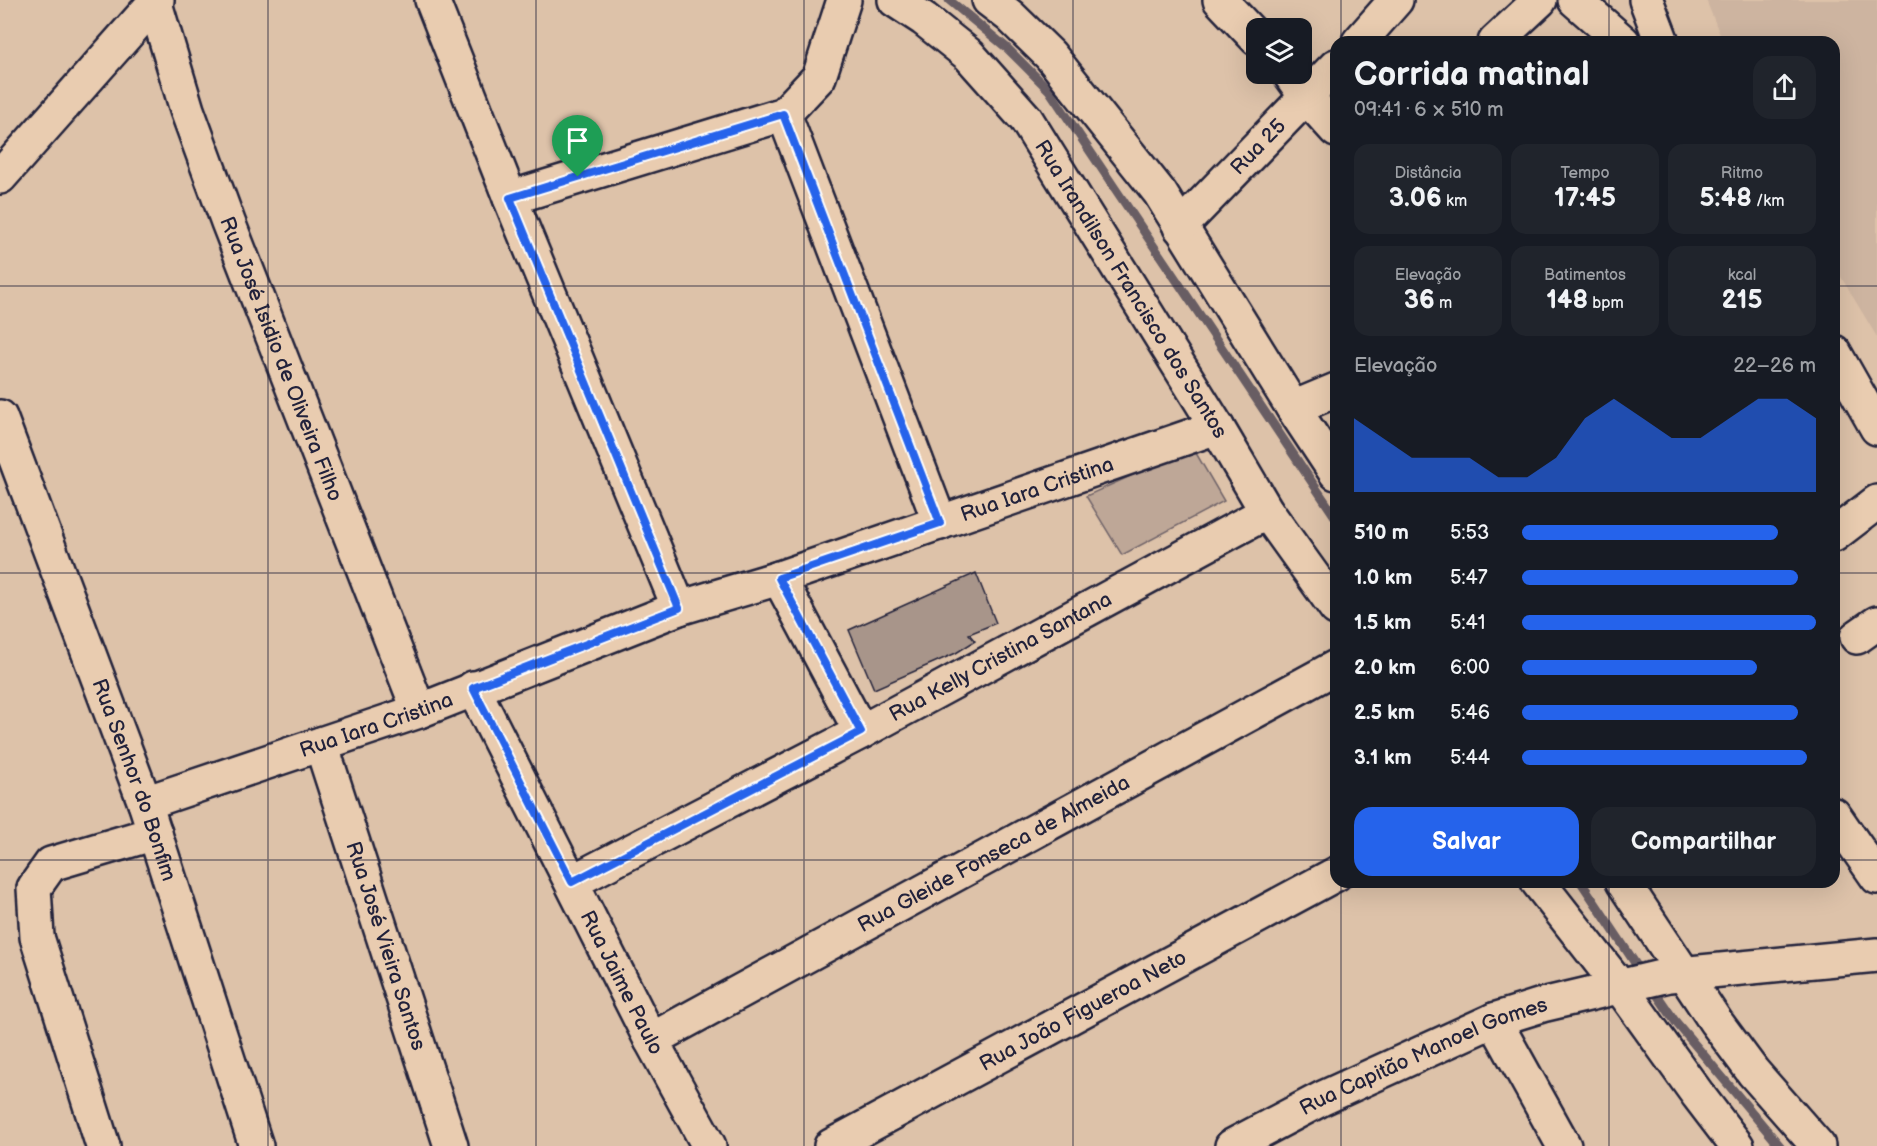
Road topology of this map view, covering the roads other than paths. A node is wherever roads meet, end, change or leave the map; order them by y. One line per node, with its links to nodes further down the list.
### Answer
1 (432, 0): 21 (street)
2 (844, 0): 18 (street)
3 (895, 0): 27 (street, Rua Irandilson Francisco dos Santos)
4 (989, 0): 22 (street)
5 (1220, 0): 11 (street)
6 (1396, 0): 12 (street)
7 (1540, 0): 13 (street)
8 (1575, 0): 14 (street)
9 (1646, 0): 15 (street)
10 (155, 1): 20 (street); 39 (street, Rua José Isidio de Oliveira Filho)
11 (1246, 27)
12 (1364, 36)
13 (1501, 36)
14 (1616, 36)
15 (1660, 36)
16 (1330, 69): 17 (street, Rua 25)
17 (1298, 86): 19 (street); 22 (street, Rua 25)
18 (783, 114): 21 (street); 32 (street)
19 (1330, 123)
20 (0, 177)
21 (510, 198): 36 (street)
22 (1180, 226): 25 (street)
23 (1843, 385): 28 (street)
24 (1330, 393): 25 (street)
25 (1293, 408): 29 (street)
26 (0, 417): 42 (street, Rua Senhor do Bonfim)
27 (1217, 428): 31 (street, Rua Irandilson Francisco dos Santos); 32 (street, Rua Iara Cristina)
28 (1877, 428)
29 (1330, 464)
30 (1877, 502): 33 (street)
31 (1267, 512): 35 (street, Rua Irandilson Francisco dos Santos); 40 (street, Rua Kelly Cristina Santana)
32 (940, 523): 34 (street, Rua Iara Cristina)
33 (1840, 530)
34 (779, 578): 36 (street, Rua Iara Cristina); 40 (street)
35 (1330, 600)
36 (679, 608): 38 (street, Rua Iara Cristina)
37 (1330, 670): 53 (street, Rua Gleide Fonseca de Almeida)
38 (473, 688): 39 (street, Rua Iara Cristina); 46 (street, Rua Jaime Paulo)
39 (419, 711): 41 (street, Rua Iara Cristina)
40 (861, 732): 46 (street, Rua Kelly Cristina Santana)
41 (321, 744): 42 (street, Rua Iara Cristina); 56 (street, Rua José Vieira Santos)
42 (150, 818): 54 (street, Rua Iara Cristina); 55 (street, Rua Senhor do Bonfim)
43 (1840, 824): 45 (street)
44 (1330, 877): 58 (street, Rua João Figueroa Neto)
45 (1877, 878)
46 (572, 882): 53 (street, Rua Jaime Paulo)
47 (1543, 888): 51 (street)
48 (1626, 888): 50 (street)
49 (1877, 955): 50 (street)
50 (1677, 975): 51 (street, Rua Capitão Manoel Gomes); 62 (street)
51 (1621, 988): 52 (street, Rua Capitão Manoel Gomes); 61 (street)
52 (1494, 1020): 59 (street, Rua Capitão Manoel Gomes); 60 (street)
53 (651, 1040): 57 (street, Rua Jaime Paulo)
54 (103, 1146)
55 (256, 1146)
56 (451, 1146)
57 (710, 1146)
58 (831, 1146)
59 (1232, 1146)
60 (1564, 1146)
61 (1737, 1146)
62 (1818, 1146)

